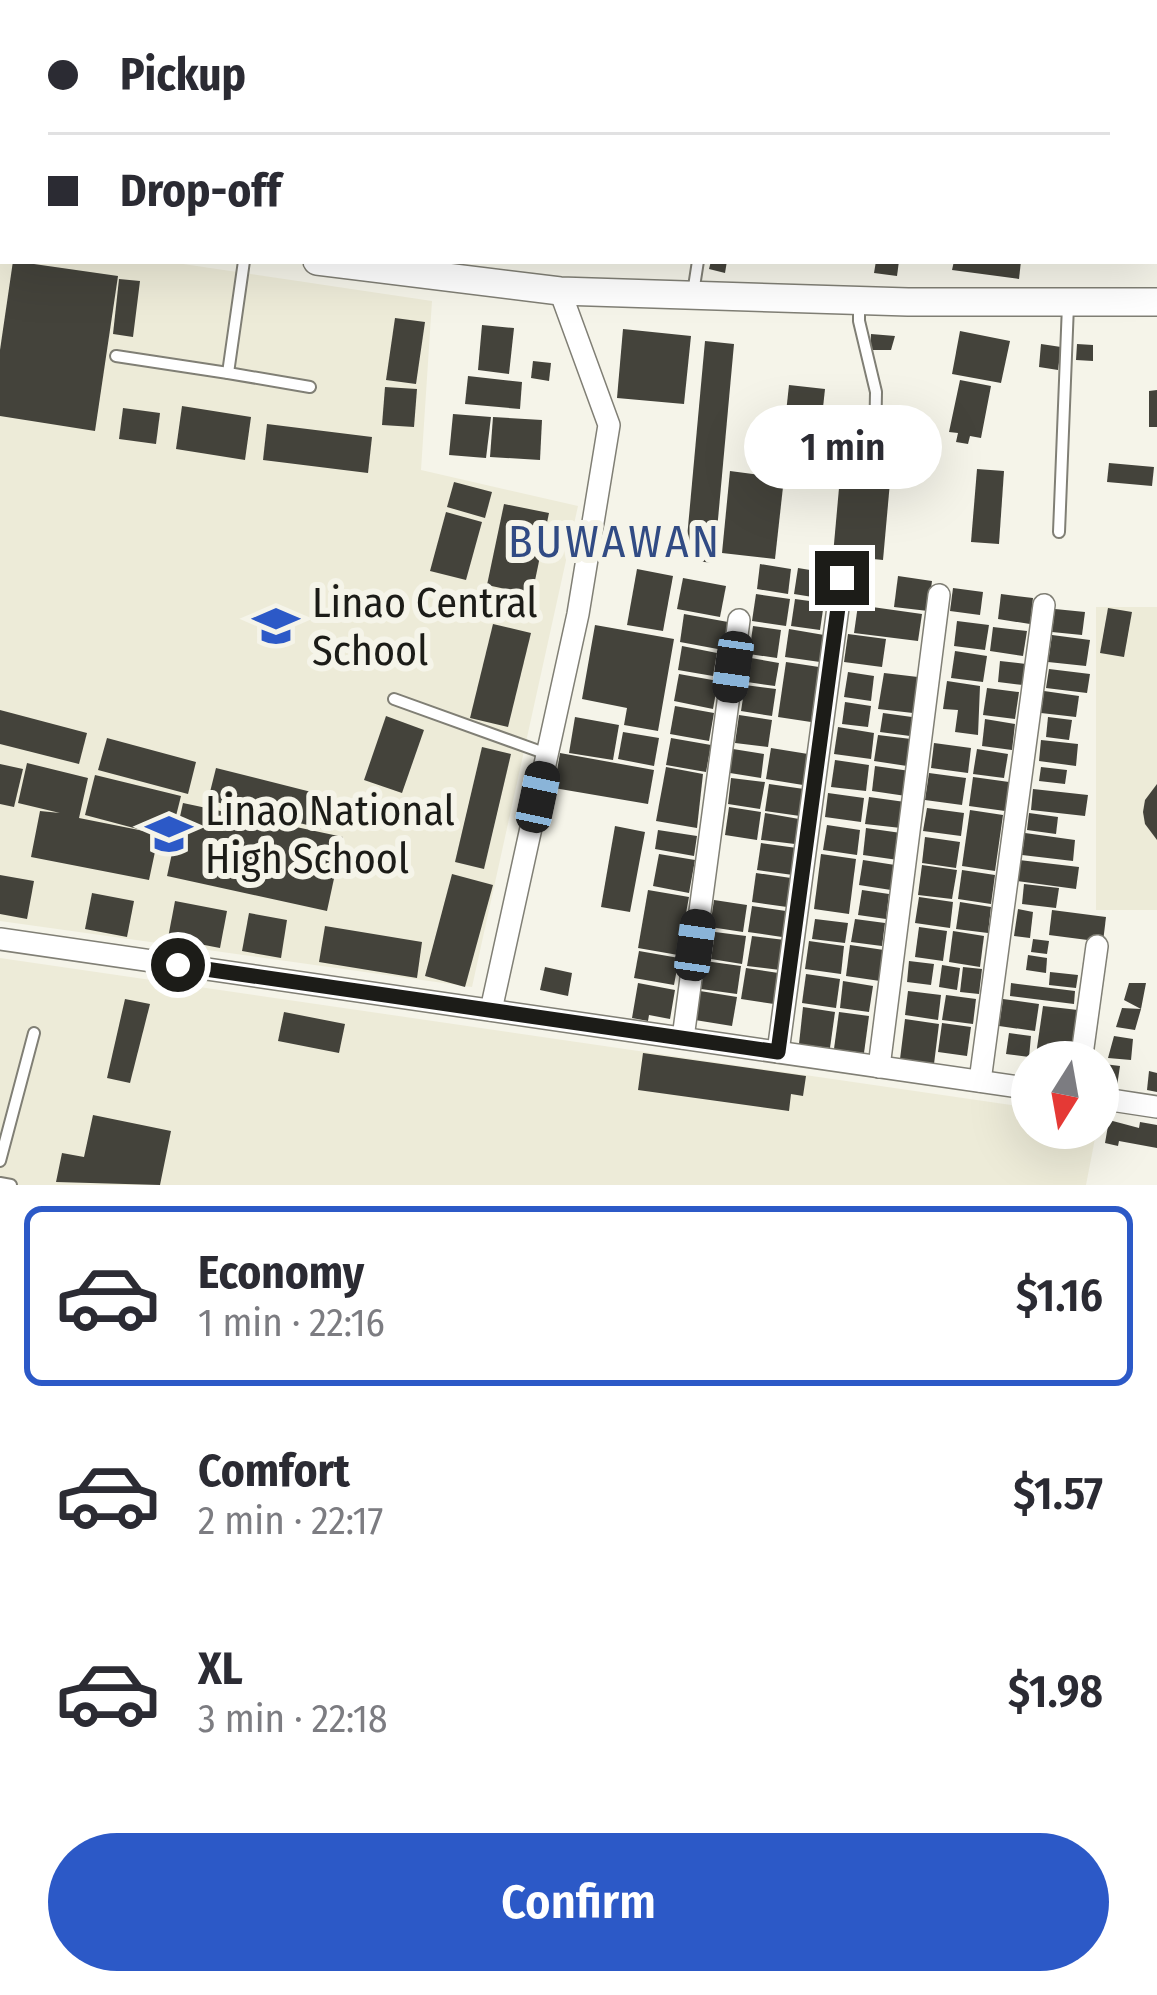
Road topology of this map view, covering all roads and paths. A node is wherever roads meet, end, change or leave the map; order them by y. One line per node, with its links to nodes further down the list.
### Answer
1 (244, 264): 10 (lane)
2 (340, 264): 4 (street)
3 (697, 264): 5 (lane)
4 (560, 292): 5 (street); 19 (street)
5 (692, 296): 6 (street)
6 (859, 301): 7 (street); 12 (lane)
7 (1068, 302): 8 (street); 13 (lane)
8 (1157, 302)
9 (116, 356): 10 (lane)
10 (228, 374): 11 (lane)
11 (310, 387)
12 (875, 446)
13 (1059, 532)
14 (842, 578): 26 (street)
15 (939, 595): 27 (street)
16 (1044, 605): 28 (street)
17 (739, 620): 24 (street)
18 (394, 699): 19 (lane)
19 (547, 754): 22 (street)
20 (0, 939): 22 (street)
21 (1096, 946): 25 (street)
22 (491, 1010): 24 (street)
23 (34, 1033): 32 (lane)
24 (682, 1038): 26 (street)
25 (1084, 1041)
26 (778, 1052): 27 (street)
27 (879, 1066): 28 (street)
28 (980, 1081): 29 (street)
29 (1011, 1086)
30 (1119, 1101): 31 (street)
31 (1157, 1107)
32 (0, 1161)
33 (0, 1183): 34 (lane)
34 (11, 1185)

